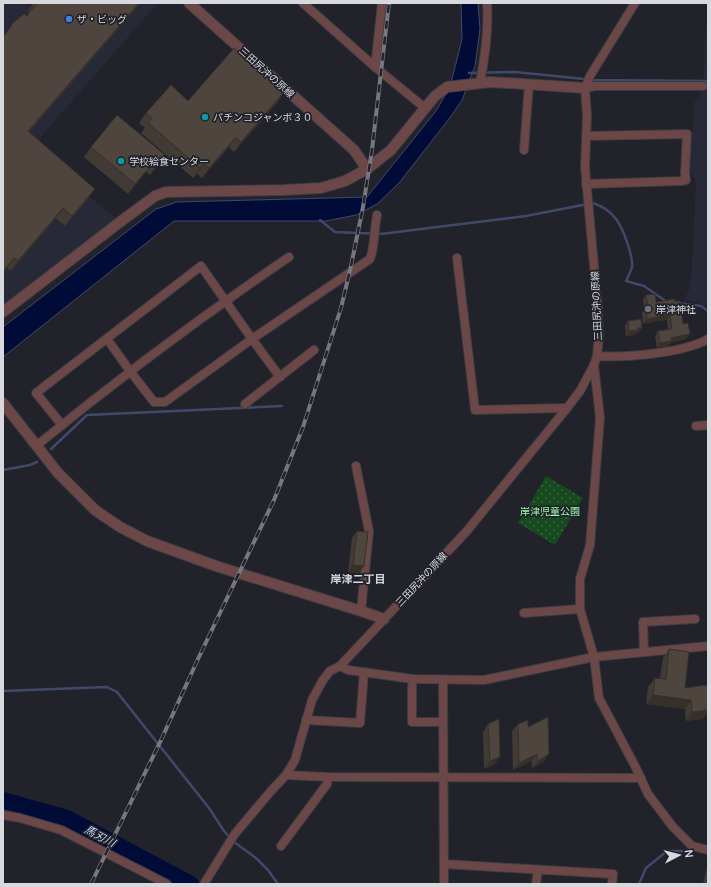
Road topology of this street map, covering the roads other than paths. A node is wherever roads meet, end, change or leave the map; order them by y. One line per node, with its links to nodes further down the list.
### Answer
1 (189, 3): 14 (street, 三田尻沖の原線)
2 (303, 3): 6 (street)
3 (382, 3): 6 (street)
4 (487, 3): 7 (street)
5 (635, 3): 10 (street)
6 (375, 67): 11 (street)
7 (477, 83): 8 (street); 11 (street)
8 (529, 84): 10 (street); 13 (street)
9 (702, 86): 10 (street)
10 (585, 88): 12 (street, 三田尻沖の原線)
11 (425, 108): 14 (street)
12 (586, 136): 15 (street, 三田尻沖の原線); 15 (street)
13 (524, 150)
14 (367, 169): 20 (street)
15 (586, 184): 25 (street, 三田尻沖の原線)
16 (376, 215): 22 (street)
17 (288, 257): 19 (street)
18 (457, 258): 31 (street)
19 (225, 301): 21 (street); 22 (street); 27 (street)
20 (3, 312)
21 (107, 338): 27 (street); 32 (street)
22 (252, 339): 27 (street); 28 (street)
23 (708, 339): 25 (street)
24 (314, 350): 28 (street)
25 (597, 356): 26 (street, 三田尻沖の原線)
26 (594, 365): 31 (street, 三田尻沖の原線); 37 (street)
27 (130, 371): 32 (street)
28 (280, 377): 30 (street)
29 (3, 403): 35 (street)
30 (245, 404)
31 (567, 408): 41 (street, 三田尻沖の原線)
32 (62, 425): 35 (street)
33 (708, 425): 34 (street)
34 (696, 426)
35 (36, 446): 38 (street)
36 (356, 466): 38 (street)
37 (580, 609): 39 (street); 44 (street)
38 (361, 610): 41 (street)
39 (524, 613)
40 (695, 619): 43 (street)
41 (384, 620): 45 (street, 三田尻沖の原線)
42 (708, 646): 43 (street)
43 (644, 652): 44 (street)
44 (594, 657): 48 (street); 54 (street)
45 (340, 666): 46 (street); 49 (street, 三田尻沖の原線)
46 (364, 672): 47 (street); 49 (street)
47 (413, 679): 48 (street); 50 (street)
48 (443, 680): 50 (street)
49 (306, 720): 51 (street, 三田尻沖の原線)
50 (443, 722): 53 (street)
51 (286, 775): 52 (street); 60 (street, 三田尻沖の原線)
52 (328, 777): 53 (street); 56 (street)
53 (443, 777): 54 (street); 58 (street)
54 (641, 778): 57 (street)
55 (3, 815): 61 (street)
56 (280, 846)
57 (708, 850)
58 (444, 864): 59 (street); 62 (street)
59 (538, 870): 63 (street); 64 (street)
60 (205, 882)
61 (167, 884)
62 (444, 884)
63 (536, 884)
64 (612, 884)

